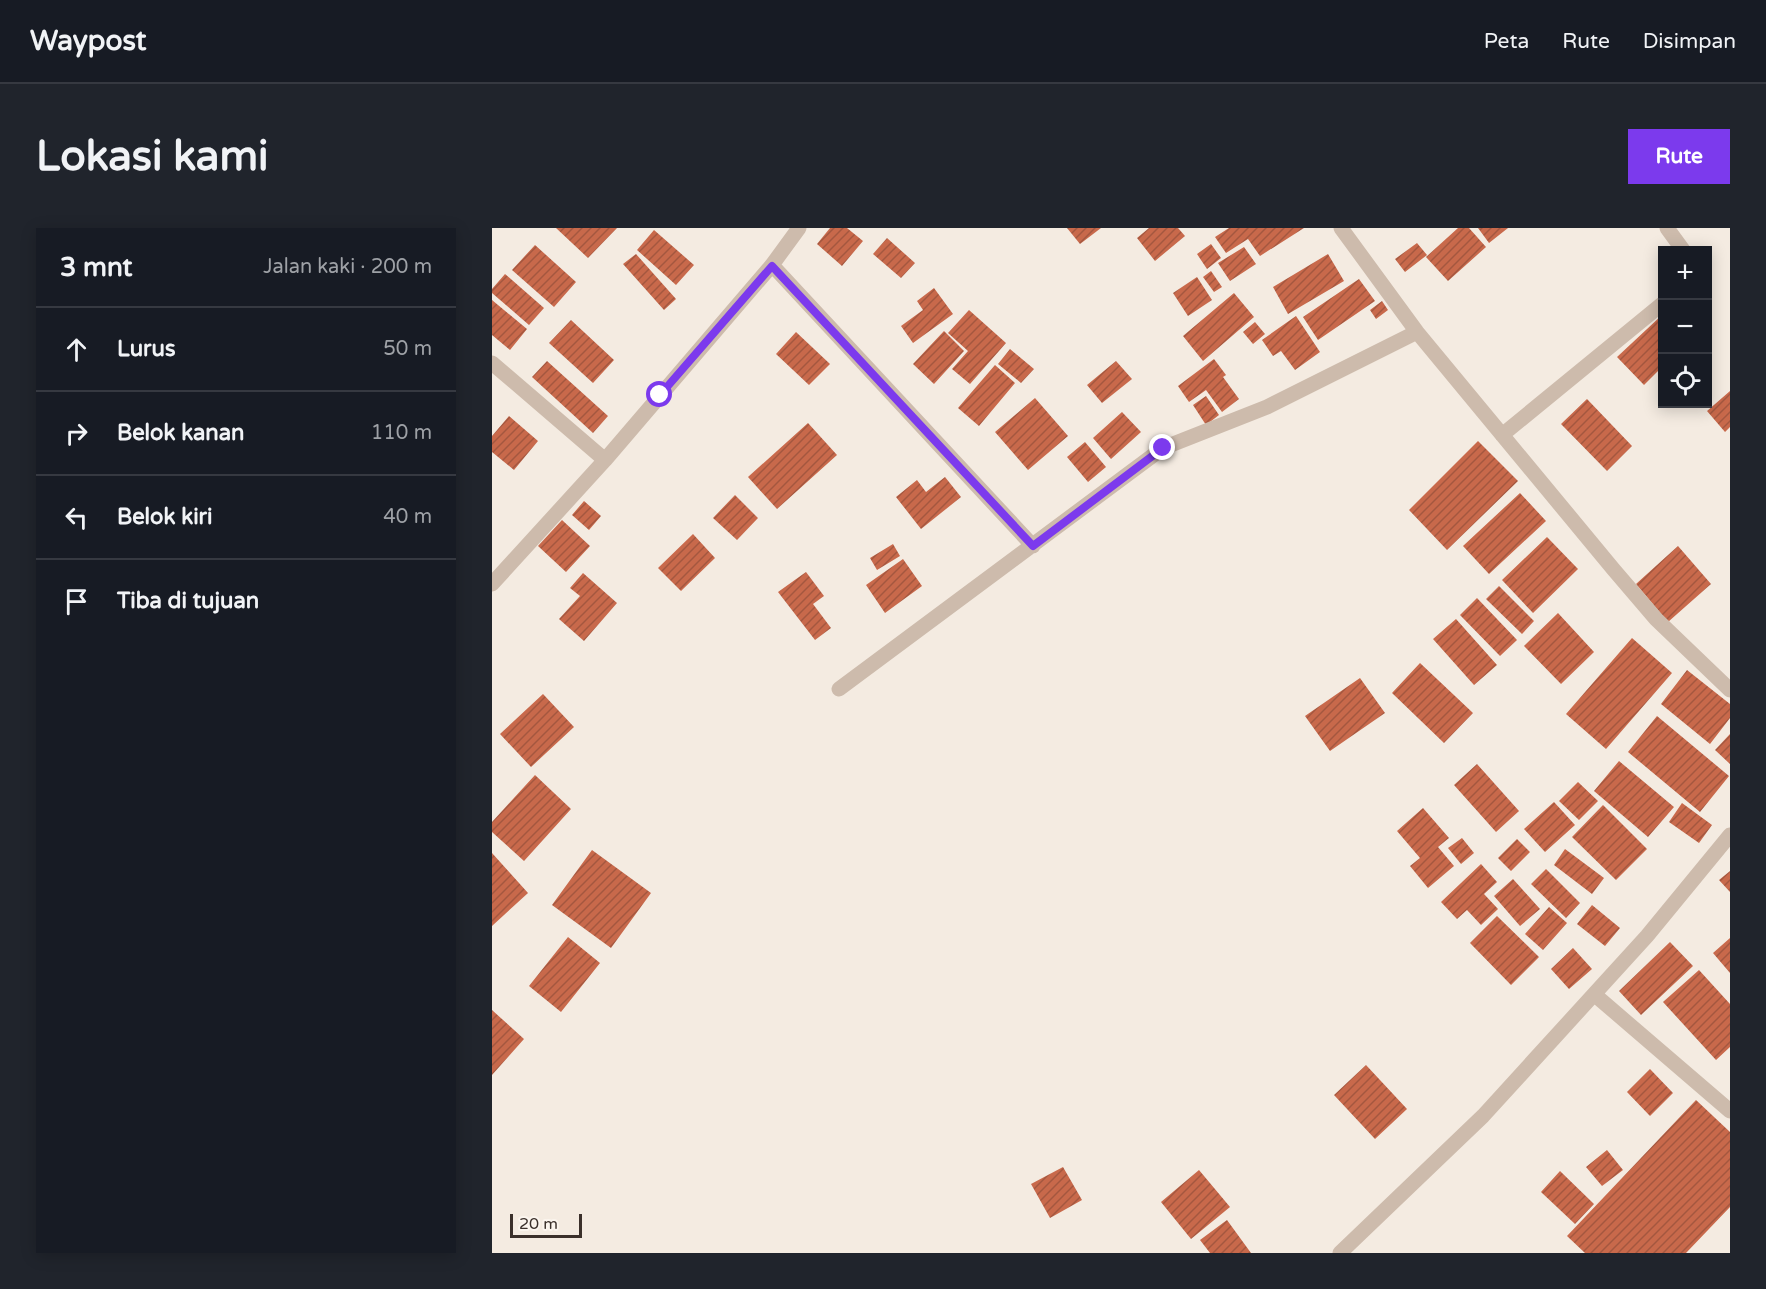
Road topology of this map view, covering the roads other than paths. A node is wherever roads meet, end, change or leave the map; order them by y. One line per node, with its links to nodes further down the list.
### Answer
1 (799, 228): 5 (street)
2 (1341, 228): 7 (street)
3 (1667, 228): 4 (street)
4 (1681, 246)
5 (772, 266): 10 (street); 11 (street)
6 (1658, 307): 9 (street)
7 (1417, 332): 9 (street); 11 (street)
8 (492, 363): 10 (street)
9 (1502, 435): 14 (street)
10 (605, 460): 12 (street)
11 (1033, 546): 13 (street)
12 (492, 584)
13 (839, 690)
14 (1730, 690)
15 (1730, 836): 16 (street)
16 (1594, 995): 17 (street); 18 (street)
17 (1730, 1112)
18 (1340, 1253)

